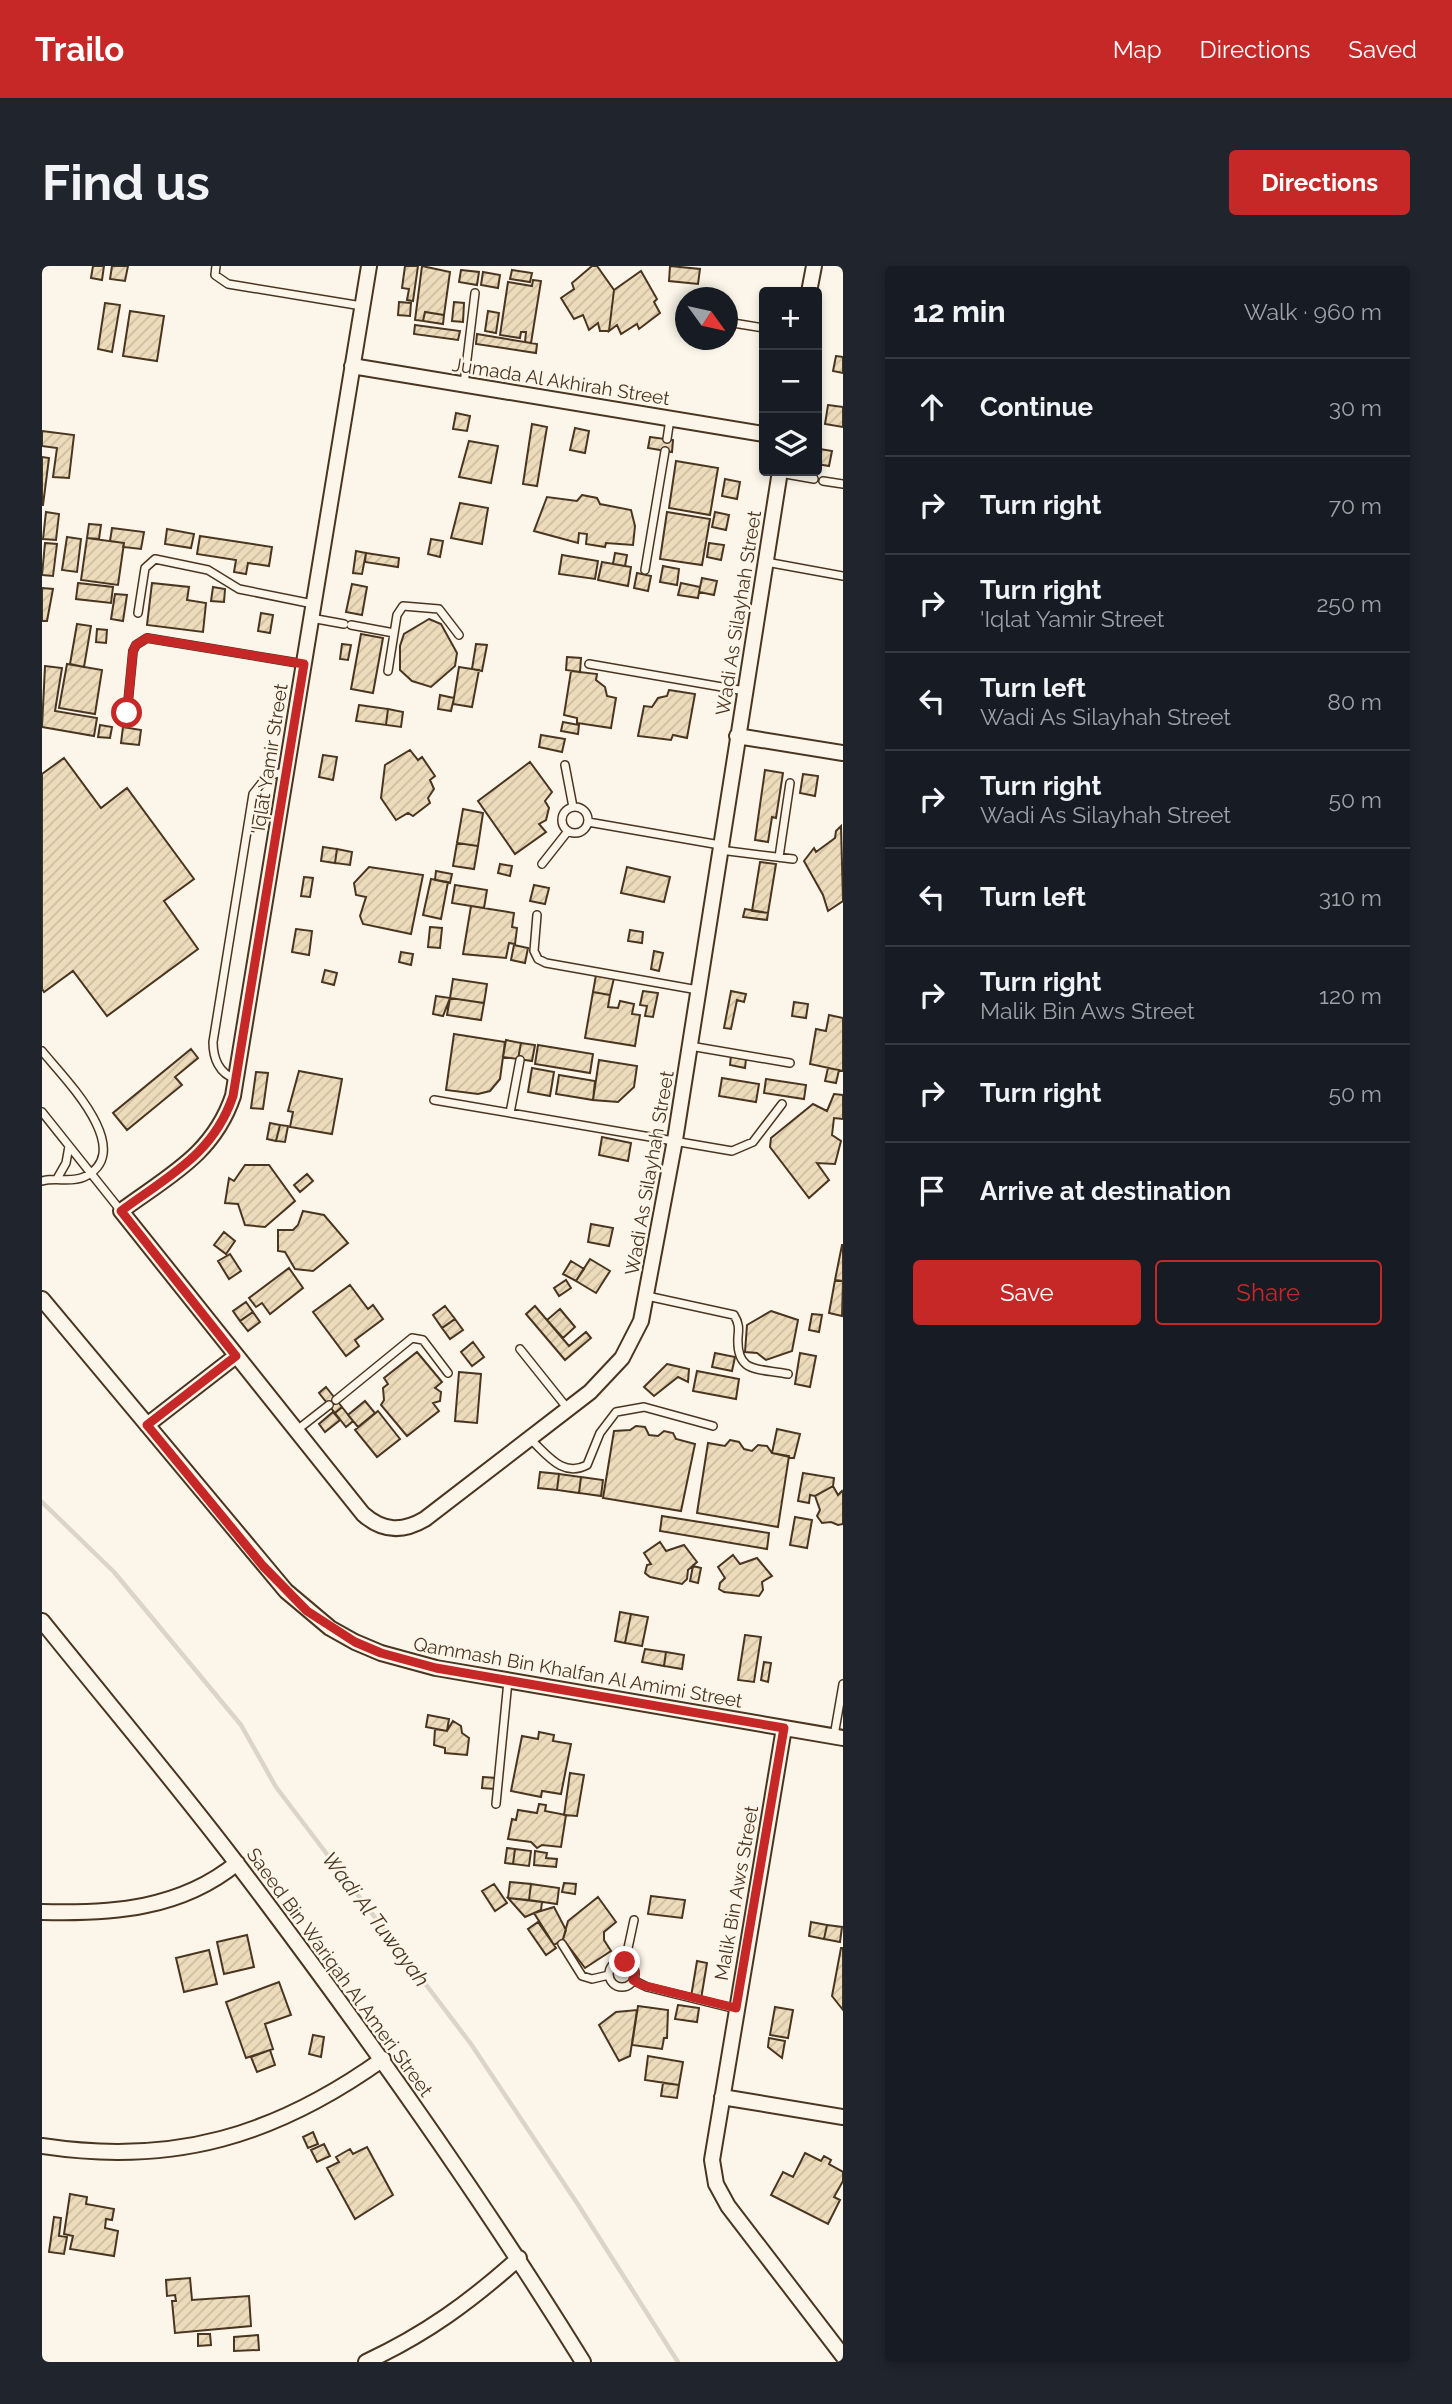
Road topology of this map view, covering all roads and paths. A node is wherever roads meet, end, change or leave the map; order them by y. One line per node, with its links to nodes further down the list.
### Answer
1 (216, 266): 6 (lane)
2 (369, 266): 6 (street, 'Iqlat Yamir Street)
3 (814, 266): 4 (street)
4 (811, 287)
5 (475, 293): 10 (lane)
6 (362, 306): 9 (street, 'Iqlat Yamir Street)
7 (738, 324): 8 (lane)
8 (759, 327)
9 (352, 366): 10 (street, Jumada Al Akhirah Street); 21 (street, 'Iqlat Yamir Street)
10 (464, 384): 11 (street, Jumada Al Akhirah Street)
11 (670, 418): 12 (street, Jumada Al Akhirah Street); 13 (lane)
12 (759, 432)
13 (667, 439)
14 (665, 451): 19 (lane)
15 (779, 476): 18 (street, Wadi As Silayhah Street)
16 (800, 476): 17 (lane)
17 (843, 484)
18 (766, 562): 20 (lane); 28 (street, Wadi As Silayhah Street)
19 (645, 570)
20 (843, 576)
21 (312, 611): 22 (lane); 23 (lane); 26 (street, 'Iqlat Yamir Street)
22 (138, 613)
23 (394, 633): 24 (lane); 27 (lane)
24 (460, 635)
25 (589, 663): 28 (lane)
26 (304, 664): 29 (lane); 33 (street, 'Iqlat Yamir Street)
27 (388, 671)
28 (745, 691): 30 (street, Wadi As Silayhah Street)
29 (127, 713)
30 (737, 736): 31 (street); 38 (street, Wadi As Silayhah Street)
31 (843, 752)
32 (565, 765): 35 (lane)
33 (286, 772): 48 (street, 'Iqlat Yamir Street); 48 (lane)
34 (790, 783): 39 (lane)
35 (573, 807): 36 (lane); 37 (lane)
36 (588, 822): 37 (lane); 38 (lane)
37 (568, 831): 41 (lane)
38 (720, 848): 39 (lane); 43 (street, Wadi As Silayhah Street)
39 (779, 857): 40 (lane)
40 (793, 859)
41 (542, 864)
42 (537, 915): 43 (lane)
43 (698, 990): 44 (street, Wadi As Silayhah Street)
44 (690, 1046): 47 (lane); 53 (street, Wadi As Silayhah Street)
45 (42, 1051): 55 (lane)
46 (520, 1060): 52 (lane)
47 (790, 1063)
48 (236, 1079): 58 (street, 'Iqlat Yamir Street)
49 (434, 1100): 52 (lane)
50 (782, 1104): 53 (lane)
51 (42, 1112): 54 (lane, Wadi As Silayhah Street)
52 (510, 1113): 53 (lane)
53 (675, 1140): 59 (street, Wadi As Silayhah Street)
54 (69, 1146): 55 (lane, Wadi As Silayhah Street); 56 (lane)
55 (90, 1173): 56 (lane); 58 (lane, Wadi As Silayhah Street)
56 (58, 1177): 57 (lane)
57 (42, 1180)
58 (121, 1211): 62 (street, Wadi As Silayhah Street)
59 (647, 1296): 64 (lane); 67 (street, Wadi As Silayhah Street)
60 (42, 1299): 68 (street, Qammash Bin Khalfan Al Amimi Street)
61 (520, 1349): 67 (lane)
62 (236, 1356): 68 (street); 70 (street, Wadi As Silayhah Street)
63 (448, 1373): 65 (lane)
64 (788, 1374)
65 (336, 1399)
66 (329, 1405): 70 (lane)
67 (568, 1409): 71 (street, Wadi As Silayhah Street)
68 (147, 1425): 73 (street, Qammash Bin Khalfan Al Amimi Street)
69 (713, 1426): 71 (lane)
70 (296, 1431): 71 (street, Wadi As Silayhah Street)
71 (530, 1438)
72 (42, 1621): 78 (street, Saeed Bin Wariqah Al Ameri Street)
73 (509, 1681): 75 (street, Qammash Bin Khalfan Al Amimi Street); 77 (lane)
74 (843, 1684): 76 (lane)
75 (784, 1728): 76 (street, Qammash Bin Khalfan Al Amimi Street); 85 (street, Malik Bin Aws Street)
76 (838, 1737)
77 (496, 1804)
78 (237, 1863): 79 (street); 86 (street, Saeed Bin Wariqah Al Ameri Street)
79 (42, 1912)
80 (634, 1920): 82 (lane)
81 (562, 1944): 83 (lane)
82 (625, 1962): 83 (lane); 84 (lane)
83 (610, 1975): 84 (lane)
84 (633, 1980): 85 (lane)
85 (736, 2008): 87 (street, Malik Bin Aws Street)
86 (383, 2059): 89 (street); 90 (street, Saeed Bin Wariqah Al Ameri Street)
87 (722, 2097): 88 (street); 91 (street, Malik Bin Aws Street)
88 (843, 2117)
89 (42, 2146)
90 (519, 2259): 92 (street); 93 (street, Saeed Bin Wariqah Al Ameri Street)
91 (843, 2356)
92 (366, 2362)
93 (583, 2362)

